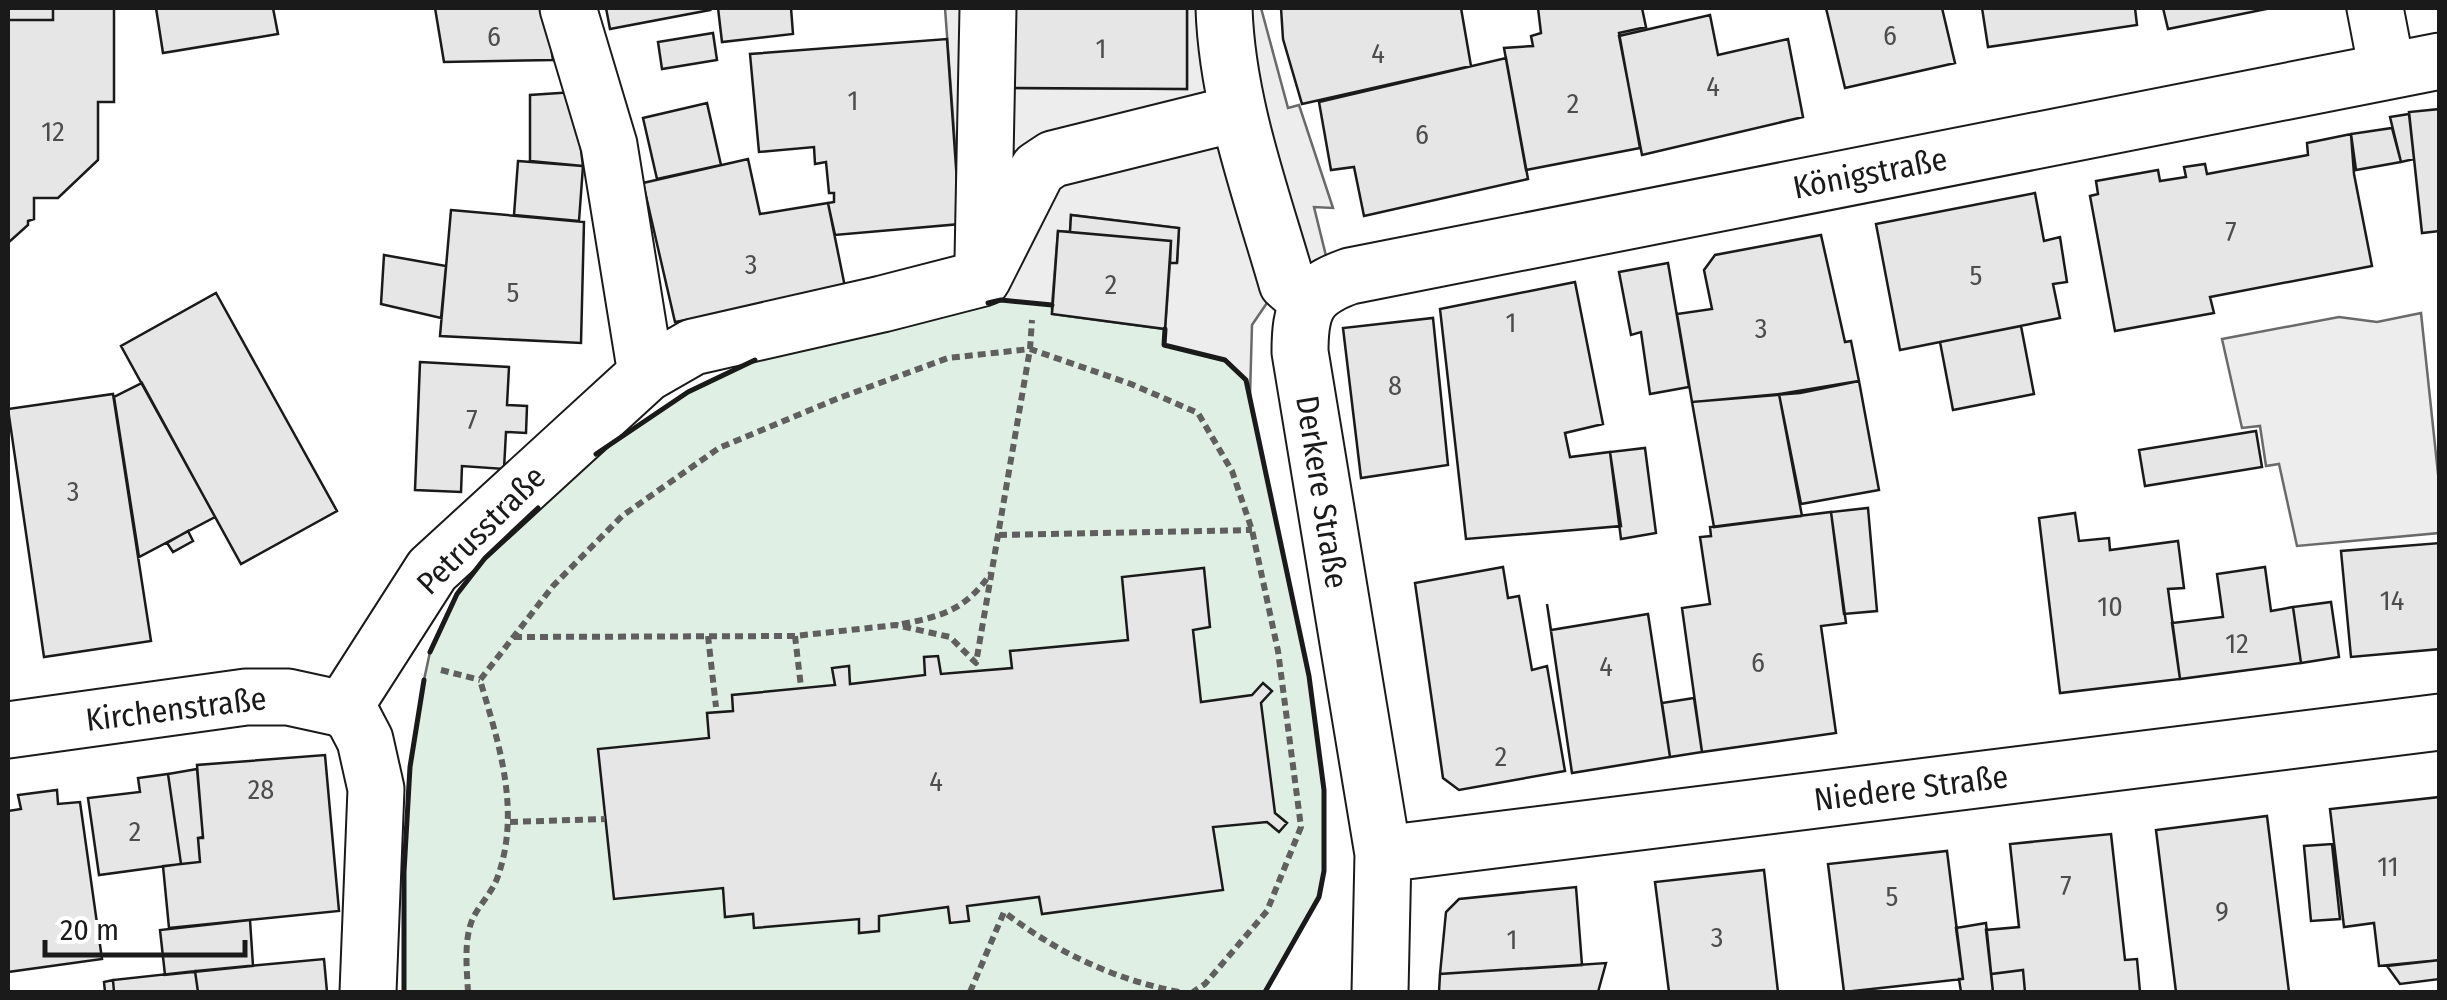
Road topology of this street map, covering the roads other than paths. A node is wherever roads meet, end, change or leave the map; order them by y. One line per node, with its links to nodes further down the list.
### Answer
1 (568, 8): 10 (street)
2 (988, 8): 8 (street)
3 (1224, 8): 7 (street)
4 (2375, 8): 6 (street)
5 (2440, 61): 6 (street, Königstraße)
6 (2387, 70): 9 (street, Königstraße)
7 (1238, 113): 8 (street); 9 (street)
8 (982, 278): 10 (street, Petrusstraße)
9 (1309, 302): 14 (street, Derkere Straße)
10 (646, 374): 11 (street, Petrusstraße)
11 (343, 709): 13 (street, Kirchenstraße); 15 (street)
12 (2440, 722): 14 (street, Niedere Straße)
13 (8, 730)
14 (1383, 854): 16 (street, Derkere Straße)
15 (368, 992)
16 (1380, 992)

